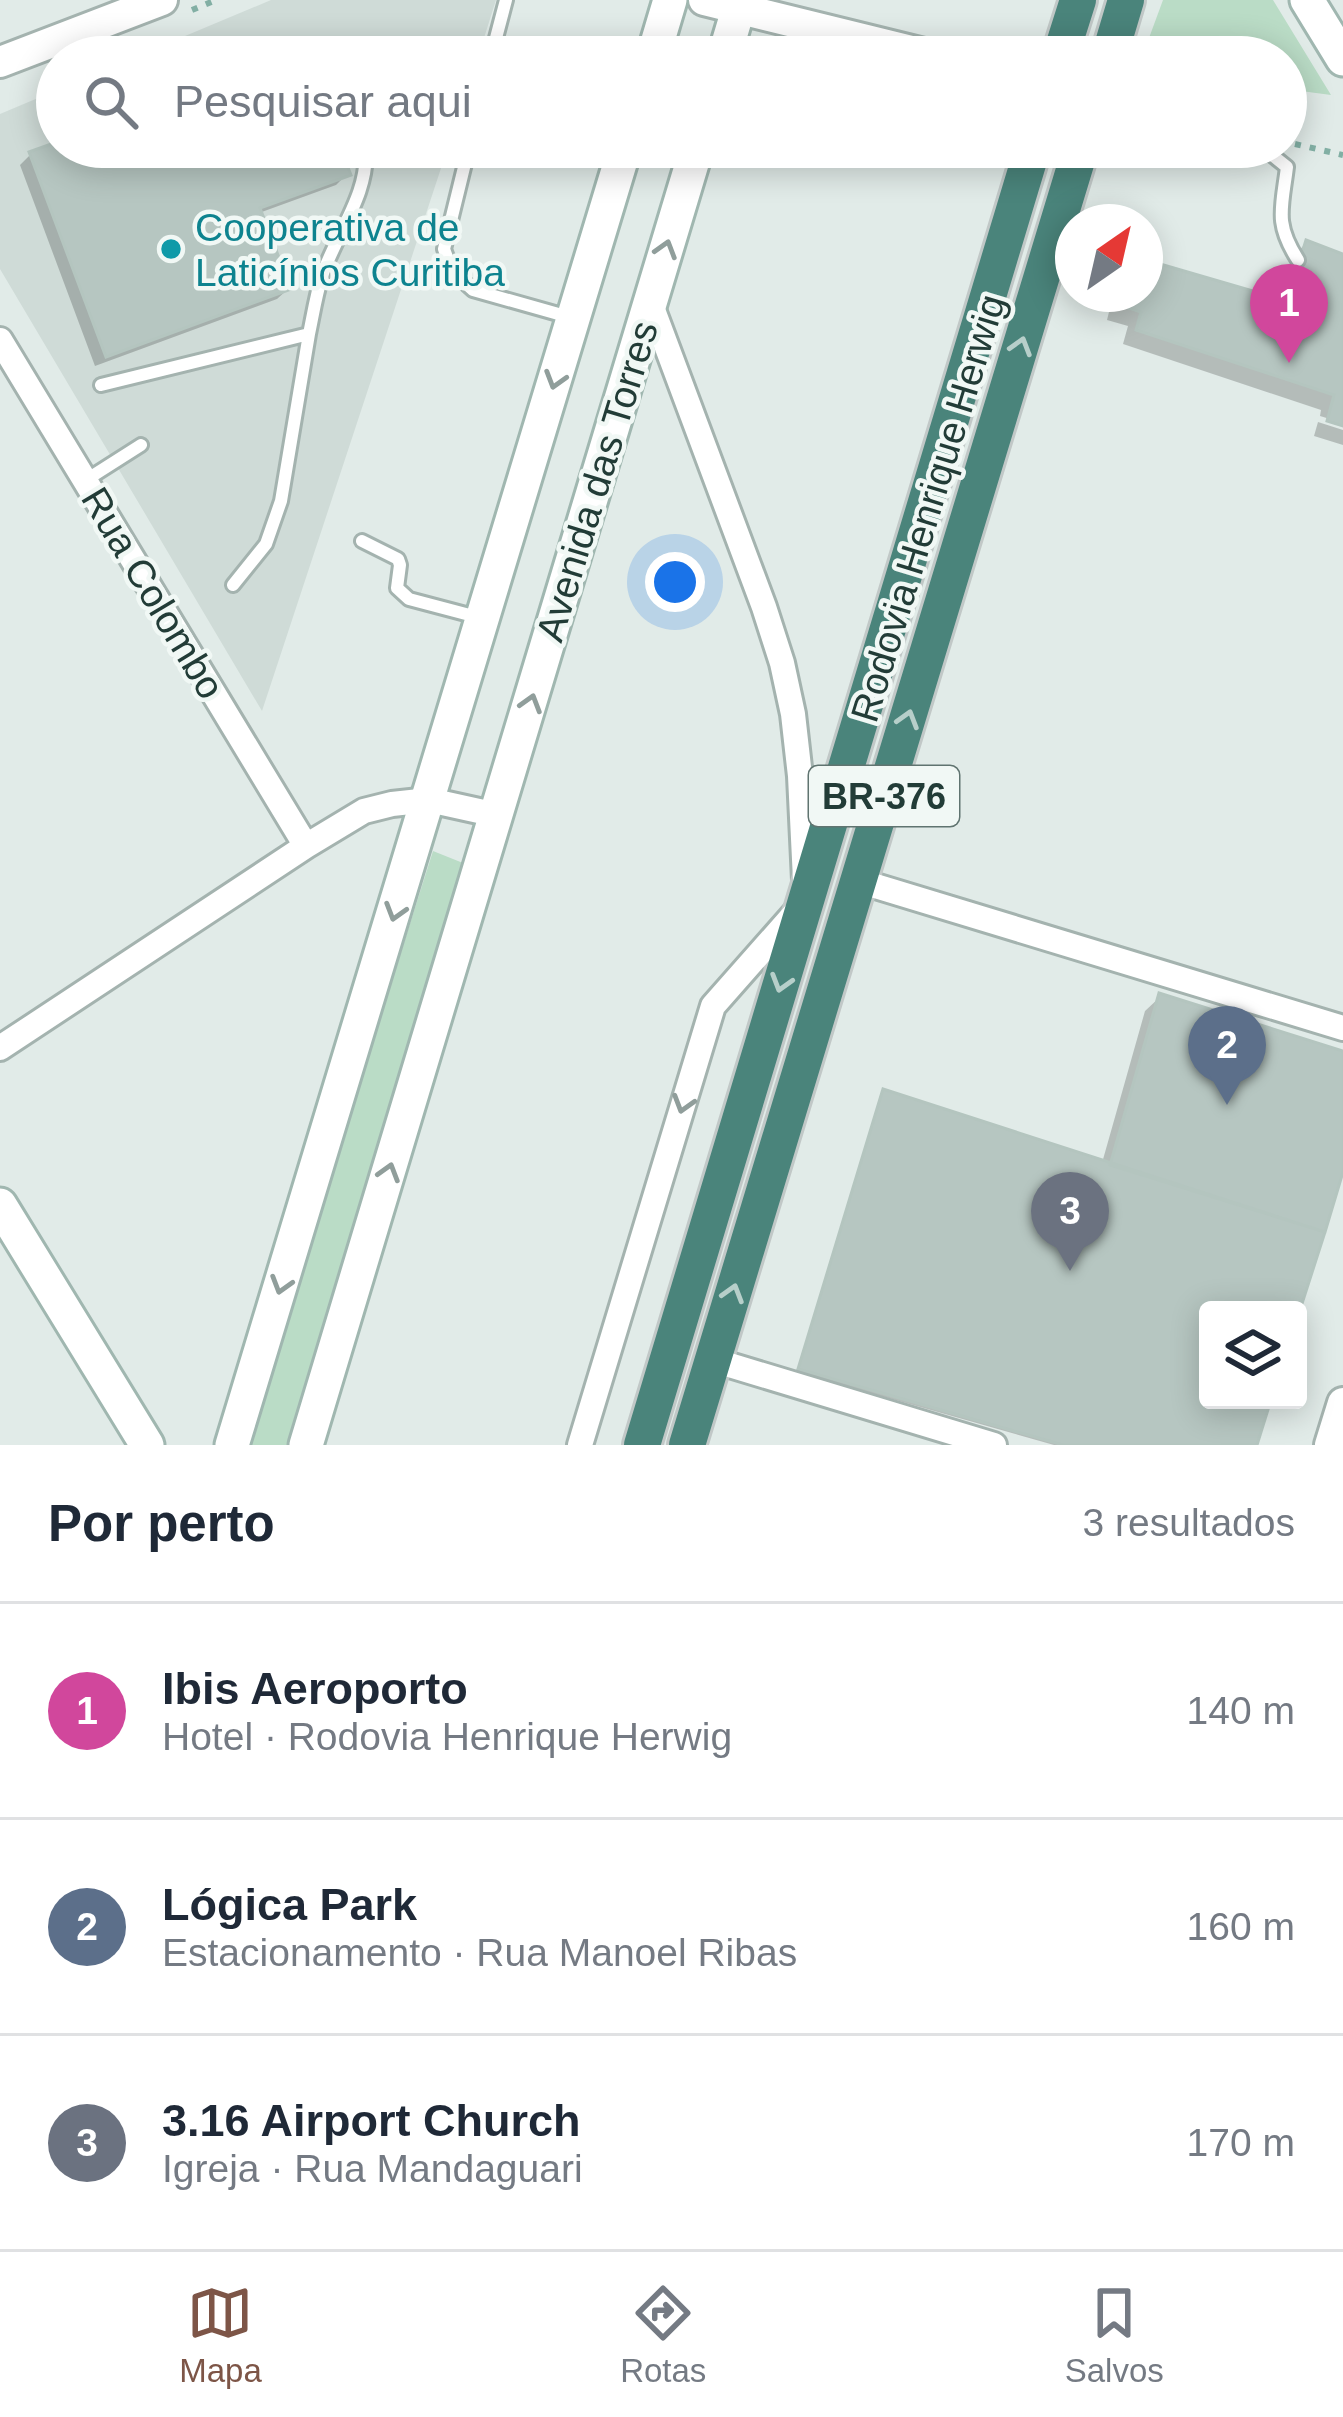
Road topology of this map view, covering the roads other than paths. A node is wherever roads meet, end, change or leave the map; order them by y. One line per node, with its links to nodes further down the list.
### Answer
1 (162, 0): 9 (street)
2 (506, 0): 10 (lane)
3 (670, 0): 11 (main road)
4 (704, 0): 8 (street)
5 (1078, 0): 14 (highway)
6 (1126, 0): 15 (highway)
7 (1307, 0): 17 (main road)
8 (740, 4): 12 (main road); 13 (street)
9 (68, 36)
10 (497, 36)
11 (659, 36)
12 (730, 36)
13 (858, 36)
14 (1067, 36)
15 (1115, 36)
16 (36, 48): 18 (street)
17 (1343, 58)
18 (0, 62)
19 (364, 168): 29 (lane)
20 (464, 168): 28 (lane)
21 (620, 168): 28 (main road, Avenida das Torres)
22 (691, 168): 27 (main road, Avenida das Torres, one-way to 22)
23 (1027, 168): 41 (highway, Rodovia Henrique Herwig / BR-376)
24 (1075, 168): 40 (highway, Rodovia Henrique Herwig / BR-376, one-way to 24)
25 (1287, 168): 26 (lane)
26 (1298, 260)
27 (650, 302): 38 (main road, Avenida das Torres, one-way to 27); 41 (street)
28 (574, 319): 36 (main road, Avenida das Torres, one-way to 36)
29 (309, 334): 31 (lane); 35 (lane)
30 (0, 340): 33 (street, Rua Colombo)
31 (101, 385)
32 (141, 445): 33 (lane)
33 (85, 480): 39 (street, Rua Colombo)
34 (362, 542): 36 (lane)
35 (233, 585)
36 (483, 619): 37 (main road, Avenida das Torres)
37 (429, 800): 38 (street); 39 (street); 48 (main road, Avenida das Torres, one-way to 48)
38 (497, 815): 49 (main road, Avenida das Torres, one-way to 38)
39 (306, 846): 43 (street)
40 (859, 881): 42 (street); 45 (highway, Rodovia Henrique Herwig / BR-376, one-way to 40)
41 (806, 901): 50 (street, one-way to 50); 51 (highway, Rodovia Henrique Herwig / BR-376, one-way to 51)
42 (1343, 1028)
43 (0, 1048)
44 (0, 1205): 47 (main road)
45 (713, 1360): 52 (highway, Rodovia Henrique Herwig / BR-376); 53 (street)
46 (1343, 1402): 54 (street)
47 (147, 1445)
48 (232, 1445)
49 (306, 1445)
50 (580, 1445)
51 (642, 1445)
52 (687, 1445)
53 (994, 1445)
54 (1330, 1445)

